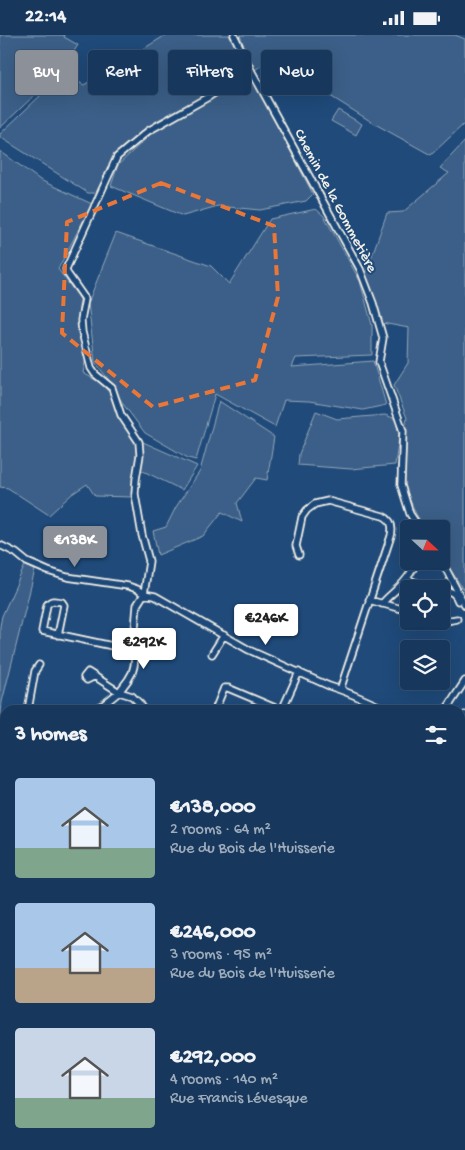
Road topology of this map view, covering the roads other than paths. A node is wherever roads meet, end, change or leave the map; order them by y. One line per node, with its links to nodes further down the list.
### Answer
1 (234, 35): 2 (street, Chemin de la Gommetière)
2 (241, 50)
3 (251, 72): 5 (street, Chemin de la Gommetière)
4 (212, 95): 12 (street)
5 (414, 520)
6 (0, 545): 12 (street)
7 (300, 555): 13 (street)
8 (412, 570): 10 (street)
9 (446, 570): 16 (street)
10 (408, 579): 15 (street)
11 (450, 592): 14 (street)
12 (144, 594): 21 (street); 22 (street)
13 (370, 601): 15 (street); 28 (street)
14 (458, 601)
15 (382, 604): 17 (street)
16 (465, 605)
17 (400, 609)
18 (457, 619): 19 (street)
19 (450, 620)
20 (58, 635): 20 (street); 22 (street)
21 (224, 635): 23 (street); 25 (street)
22 (136, 651): 29 (street)
23 (212, 654)
24 (39, 665): 30 (street)
25 (299, 673): 28 (street); 35 (street)
26 (95, 676): 29 (street)
27 (465, 681): 37 (street)
28 (343, 690): 36 (street)
29 (119, 691): 31 (street); 32 (street)
30 (29, 705)
31 (103, 705)
32 (141, 705)
33 (217, 705): 34 (street)
34 (269, 705)
35 (283, 705)
36 (376, 705)
37 (449, 705)

